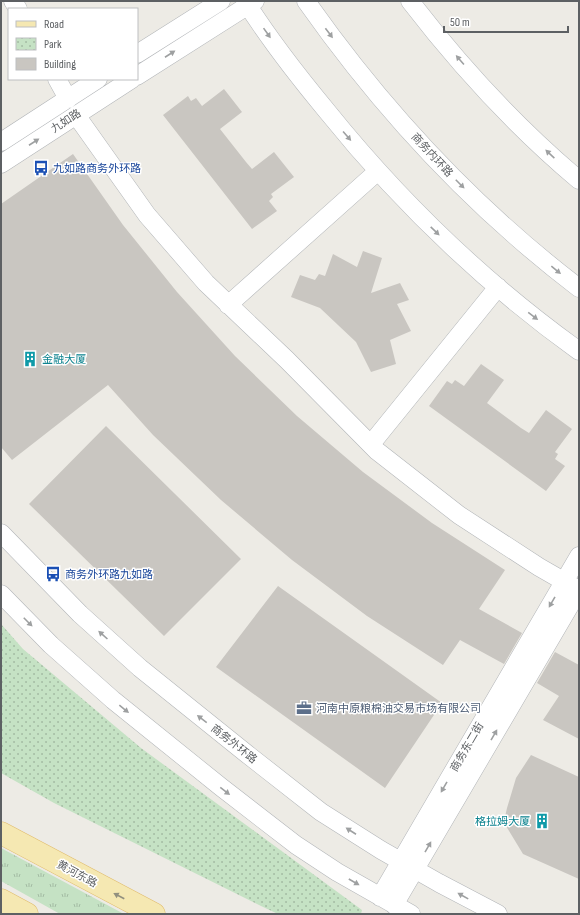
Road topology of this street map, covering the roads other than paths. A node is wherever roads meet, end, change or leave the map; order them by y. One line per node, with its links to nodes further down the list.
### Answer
1 (221, 1): 5 (street)
2 (306, 1): 17 (street, 商务内环路, one-way to 17)
3 (410, 1): 15 (street, one-way to 3)
4 (249, 2): 6 (street, one-way to 4); 14 (street, one-way to 14)
5 (138, 53)
6 (138, 75)
7 (58, 80): 10 (street)
8 (96, 80): 10 (street, 九如路)
9 (130, 80): 11 (street, 九如路)
10 (68, 98): 12 (street, 九如路)
11 (76, 115): 13 (street, 九如路, one-way to 11); 18 (street)
12 (1, 142)
13 (1, 164)
14 (378, 171): 16 (street, one-way to 16); 18 (street)
15 (579, 180)
16 (498, 287): 19 (street, one-way to 19); 20 (street)
17 (579, 288)
18 (228, 305): 20 (street)
19 (579, 351)
20 (371, 444): 23 (street)
21 (1, 533): 26 (street, 商务外环路, one-way to 21)
22 (579, 556): 23 (street, 商务东二街)
23 (575, 588): 26 (street, 商务东二街)
24 (1, 594): 28 (street, one-way to 28)
25 (1, 833): 30 (main road, 黄河东路, one-way to 25)
26 (408, 865): 28 (street, 商务东二街); 32 (street, 商务外环路, one-way to 26)
27 (1, 900): 29 (main road)
28 (387, 901): 31 (street)
29 (27, 914)
30 (154, 914)
31 (411, 914)
32 (498, 914)

